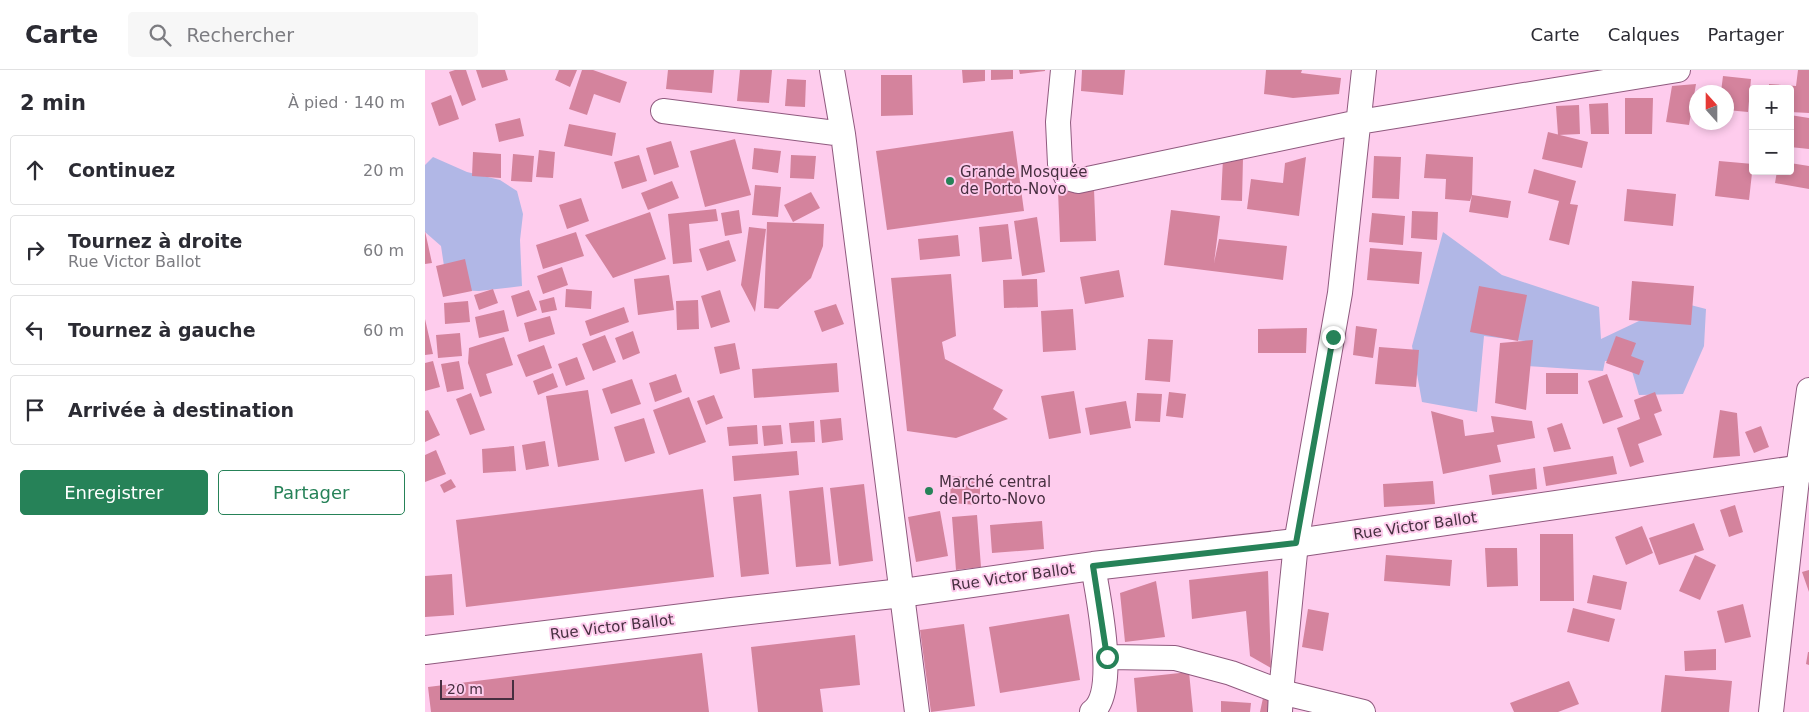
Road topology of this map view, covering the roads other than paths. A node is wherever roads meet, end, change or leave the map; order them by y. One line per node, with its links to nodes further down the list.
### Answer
1 (833, 70): 7 (street)
2 (1063, 70): 6 (street)
3 (1364, 70): 6 (street)
4 (1678, 70): 6 (street)
5 (663, 111): 7 (street)
6 (1359, 122): 10 (street)
7 (843, 134): 12 (street)
8 (1809, 390): 9 (street)
9 (1803, 469): 10 (main road, Rue Victor Ballot); 19 (street)
10 (1296, 543): 11 (main road, Rue Victor Ballot); 15 (street)
11 (1093, 566): 12 (main road, Rue Victor Ballot); 14 (street)
12 (902, 593): 13 (main road, Rue Victor Ballot); 16 (street)
13 (425, 650)
14 (1107, 657): 15 (street); 17 (street)
15 (1281, 702): 18 (street)
16 (917, 712)
17 (1092, 712)
18 (1363, 712)
19 (1771, 712)

